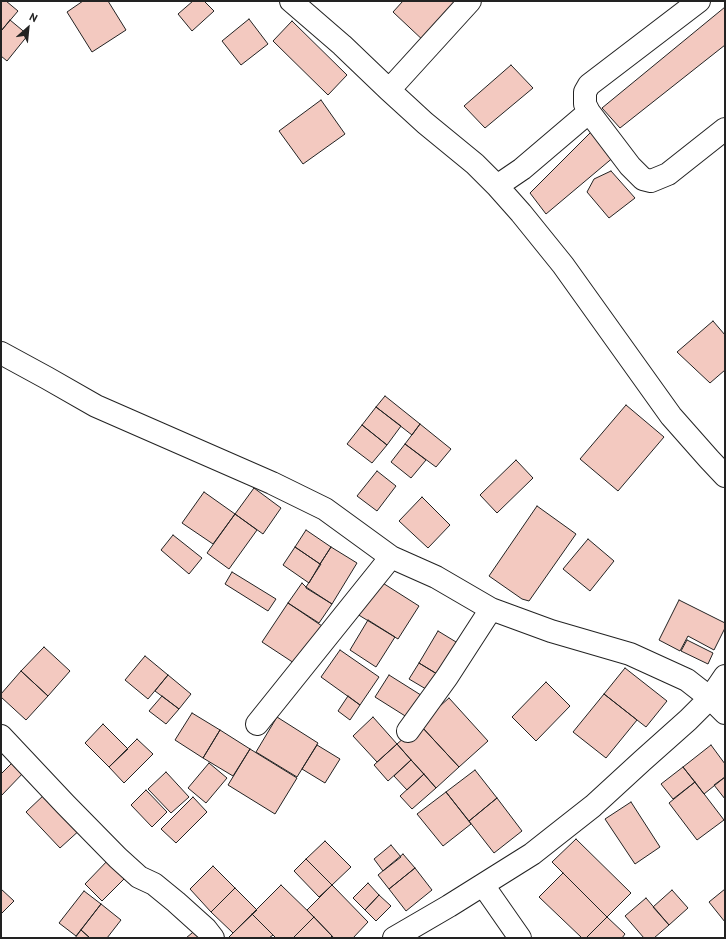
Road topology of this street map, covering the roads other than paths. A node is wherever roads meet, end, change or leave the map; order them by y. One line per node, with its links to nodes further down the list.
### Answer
1 (291, 1): 4 (street)
2 (470, 1): 4 (street)
3 (699, 1): 5 (street)
4 (389, 90): 7 (street)
5 (589, 112): 6 (street); 7 (street)
6 (725, 129)
7 (497, 186): 9 (street)
8 (1, 353): 10 (street)
9 (725, 476)
10 (391, 557): 11 (street); 15 (street)
11 (491, 609): 13 (street); 16 (street)
12 (725, 676): 13 (street)
13 (710, 698): 14 (street); 18 (street)
14 (725, 713)
15 (257, 724)
16 (408, 732)
17 (1, 736): 19 (street)
18 (483, 885): 20 (street); 21 (street)
19 (213, 938)
20 (394, 938)
21 (520, 938)

